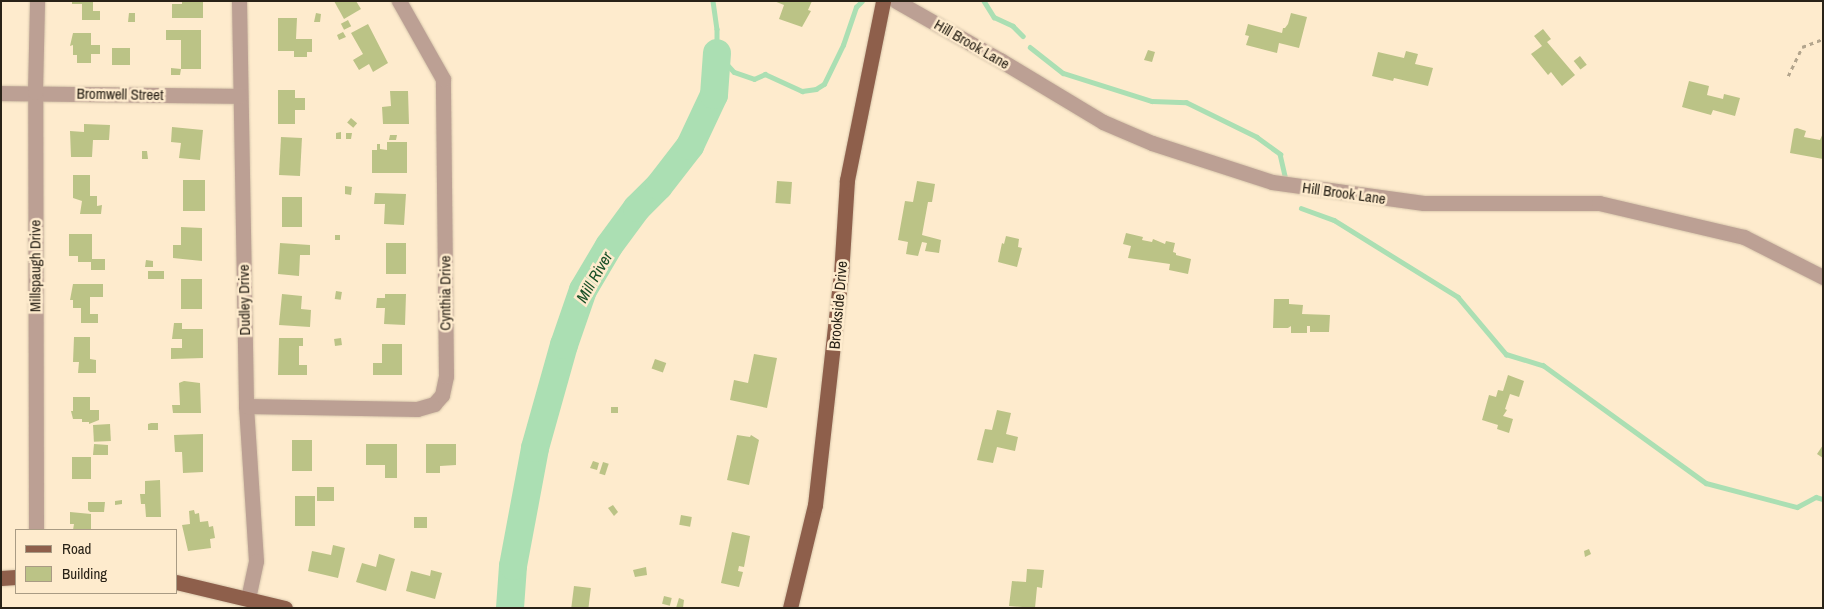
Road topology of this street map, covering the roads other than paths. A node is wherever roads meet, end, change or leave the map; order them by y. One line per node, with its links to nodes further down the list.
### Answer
1 (37, 1): 6 (street, Millspaugh Drive)
2 (239, 1): 8 (street, Dudley Drive)
3 (399, 1): 10 (street, Cynthia Drive)
4 (883, 1): 17 (main road, Brookside Drive)
5 (896, 1): 9 (street, Hill Brook Lane)
6 (35, 92): 7 (street, Bromwell Street); 8 (street, Bromwell Street); 11 (street, Millspaugh Drive)
7 (1, 93)
8 (240, 96): 10 (street, Dudley Drive)
9 (1823, 277)
10 (246, 406): 15 (street, Dudley Drive)
11 (36, 529)
12 (15, 577): 13 (main road)
13 (1, 578)
14 (178, 582): 15 (main road)
15 (248, 598): 16 (main road)
16 (285, 608)
17 (790, 608)

